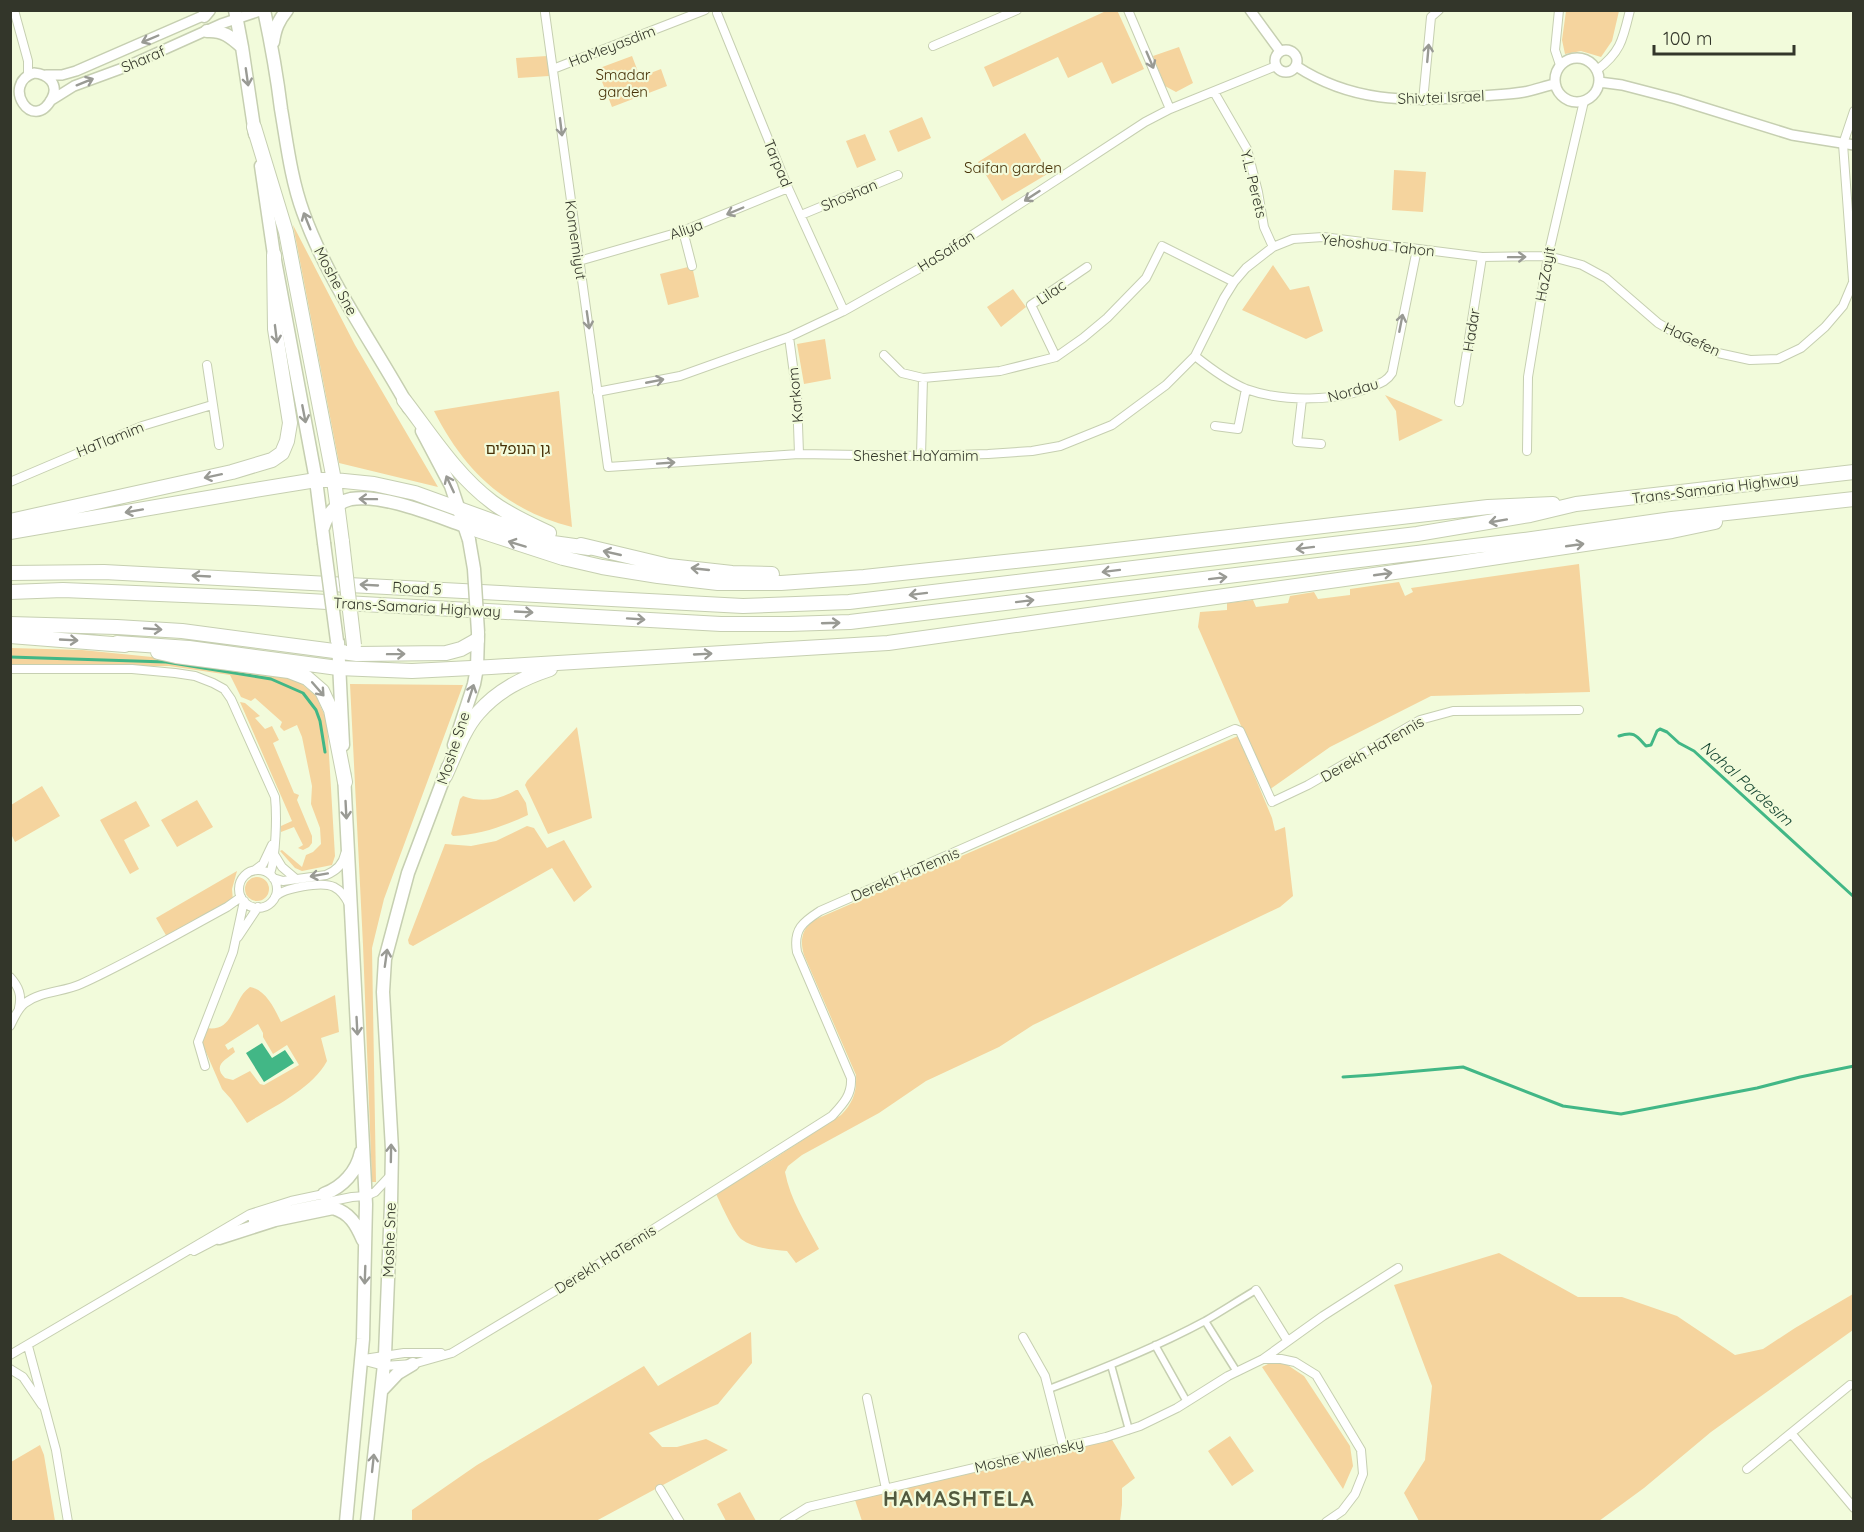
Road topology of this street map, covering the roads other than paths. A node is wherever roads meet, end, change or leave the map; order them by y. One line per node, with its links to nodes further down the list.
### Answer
1 (14, 10): 25 (street)
2 (263, 10): 14 (street, Sharaf); 18 (main road, Moshe Sne)
3 (286, 10): 18 (main road)
4 (706, 10): 12 (street); 23 (street, HaMeyasdim)
5 (1017, 10): 16 (street)
6 (1128, 10): 34 (street, one-way to 34)
7 (1250, 10): 19 (street)
8 (1439, 10): 31 (street, one-way to 8)
9 (1559, 10): 20 (street)
10 (1630, 10): 24 (street)
11 (209, 12): 26 (street, Sharaf, one-way to 26)
12 (719, 12): 42 (street, Tarpad)
13 (545, 13): 23 (street, Komemiyut)
14 (236, 15): 15 (street, Sharaf); 17 (main road, Moshe Sne)
15 (207, 31): 17 (main road); 32 (street, Sharaf, one-way to 15)
16 (933, 46)
17 (242, 47): 38 (main road, Moshe Sne, one-way to 38)
18 (273, 49): 65 (main road, Moshe Sne, one-way to 18)
19 (1280, 51): 21 (street); 22 (street)
20 (1560, 65): 24 (street); 28 (street)
21 (1276, 66): 22 (street); 30 (street, HaSaifan)
22 (1296, 66): 31 (street, Shivtei Israel)
23 (553, 69): 50 (street, Komemiyut, one-way to 50)
24 (1597, 70): 27 (street)
25 (28, 75): 26 (street); 29 (street)
26 (46, 75): 32 (street)
27 (1599, 82): 33 (street); 39 (street)
28 (1555, 84): 31 (street, Shivtei Israel); 33 (street)
29 (12, 90): 35 (street)
30 (1214, 92): 34 (street, HaSaifan); 45 (street, Y.L. Perets)
31 (1424, 100)
32 (50, 101): 35 (street)
33 (1584, 101): 48 (street, HaZayit)
34 (1170, 109): 55 (street, HaSaifan, one-way to 55)
35 (24, 110): 37 (street)
36 (1854, 111): 39 (street)
37 (13, 112)
38 (254, 127): 47 (main road, Moshe Sne); 77 (highway)
39 (1843, 144): 40 (street); 53 (street)
40 (1854, 145)
41 (898, 175): 43 (street, Shoshan)
42 (788, 188): 43 (street, Tarpad); 44 (street, Aliya, one-way to 44)
43 (801, 215): 55 (street, Tarpad)
44 (682, 231): 50 (street, Aliya); 51 (street)
45 (1273, 247): 46 (street, Yehoshua Tahon); 54 (street, Yehoshua Tahon)
46 (1417, 249): 49 (street, Yehoshua Tahon); 64 (street, Nordau, one-way to 46)
47 (274, 255): 76 (main road, Moshe Sne, one-way to 76); 84 (highway, one-way to 84)
48 (1548, 256): 49 (street, Yehoshua Tahon, one-way to 48); 53 (street, HaGefen); 71 (street, HaZayit)
49 (1482, 257): 66 (street, Hadar)
50 (579, 261): 63 (street, Komemiyut, one-way to 63)
51 (692, 266)
52 (1088, 267): 59 (street, Lilac)
53 (1853, 280)
54 (1234, 282): 58 (street, Yehoshua Tahon); 59 (street)
55 (844, 311): 56 (street, HaSaifan)
56 (789, 337): 63 (street, HaSaifan, one-way to 56); 72 (street, Karkom)
57 (884, 355): 61 (street)
58 (1195, 356): 62 (street, Nordau); 73 (street, Sheshet HaYamim)
59 (1056, 357): 61 (street)
60 (207, 365): 67 (street)
61 (923, 378): 73 (street)
62 (1246, 389): 64 (street, Nordau); 68 (street)
63 (597, 392): 74 (street, Komemiyut)
64 (1302, 399): 69 (street)
65 (404, 400): 83 (main road, Moshe Sne, one-way to 65); 88 (highway)
66 (1460, 402)
67 (212, 405): 70 (street); 78 (street, HaTlamim)
68 (1215, 426)
69 (1321, 444)
70 (219, 445)
71 (1527, 451)
72 (799, 454): 73 (street, Sheshet HaYamim); 74 (street, Sheshet HaYamim, one-way to 72)
73 (921, 456)
74 (608, 467)
75 (1854, 472): 80 (highway, Trans-Samaria Highway)
76 (316, 480): 77 (highway); 85 (main road, Moshe Sne); 86 (highway, one-way to 86)
77 (334, 480): 82 (highway); 83 (highway)
78 (10, 482)
79 (1854, 499): 81 (highway)
80 (1576, 504): 89 (highway, one-way to 89); 90 (highway)
81 (1805, 505): 91 (highway, one-way to 81); 98 (highway, one-way to 81)
82 (336, 506): 85 (main road); 87 (main road, one-way to 82); 97 (highway, bridge)
83 (460, 508): 87 (main road, Moshe Sne); 88 (highway)
84 (10, 521)
85 (323, 528): 96 (main road, Moshe Sne, bridge)
86 (10, 532)
87 (467, 533): 90 (highway, one-way to 87); 94 (main road, Moshe Sne, bridge)
88 (589, 548): 90 (highway, one-way to 88)
89 (10, 573)
90 (864, 577)
91 (10, 592)
92 (10, 624): 96 (highway, one-way to 96)
93 (10, 636): 95 (highway, one-way to 95)
94 (478, 636): 97 (highway, one-way to 94); 100 (main road, Moshe Sne)
95 (117, 643): 99 (highway); 105 (highway, one-way to 105)
96 (338, 646): 97 (highway); 99 (main road, Moshe Sne)
97 (355, 649): 102 (highway)
98 (569, 663): 100 (highway); 104 (highway)
99 (338, 668): 102 (highway); 105 (main road, Moshe Sne)
100 (477, 668): 102 (highway); 104 (main road, Moshe Sne, one-way to 100)
101 (10, 669): 106 (street)
102 (374, 669)
103 (1579, 710): 137 (street, Derekh HaTennis)
104 (445, 776): 122 (main road, Moshe Sne, one-way to 104)
105 (345, 782): 107 (main road, Moshe Sne, one-way to 107)
106 (274, 837): 108 (street); 109 (street)
107 (348, 844): 111 (street, one-way to 111); 115 (main road, Moshe Sne)
108 (274, 854): 110 (street); 111 (street)
109 (255, 870): 110 (street); 113 (street)
110 (271, 876): 111 (street); 112 (street)
111 (296, 879)
112 (275, 897): 114 (street); 115 (street)
113 (243, 899): 114 (street); 116 (street); 118 (street)
114 (258, 907): 116 (street)
115 (352, 911): 121 (main road, Moshe Sne, one-way to 121)
116 (237, 939): 120 (street)
117 (10, 977): 118 (street)
118 (19, 1010): 119 (street)
119 (10, 1026)
120 (205, 1066)
121 (363, 1145): 123 (main road); 124 (main road, Moshe Sne)
122 (390, 1176): 124 (street); 130 (main road, Moshe Sne)
123 (324, 1194): 128 (street)
124 (366, 1196): 125 (street); 126 (main road, Moshe Sne)
125 (219, 1238): 126 (main road); 128 (street)
126 (366, 1246): 140 (main road, Moshe Sne, one-way to 140)
127 (1398, 1268): 133 (street, Moshe Wilensky)
128 (144, 1275): 135 (street)
129 (1256, 1290): 131 (street); 133 (street)
130 (388, 1295): 136 (street); 141 (main road, Moshe Sne)
131 (1205, 1321): 134 (street); 145 (street)
132 (1023, 1337): 147 (street)
133 (1287, 1340): 139 (street, Moshe Wilensky)
134 (1155, 1345): 143 (street); 150 (street)
135 (28, 1346): 138 (street); 151 (street)
136 (404, 1353): 137 (street, Derekh HaTennis); 141 (street, Derekh HaTennis)
137 (452, 1353): 142 (street, Derekh HaTennis)
138 (10, 1355)
139 (1263, 1359): 145 (street, Moshe Wilensky); 164 (street)
140 (361, 1360): 141 (street, Derekh HaTennis); 160 (main road, Moshe Sne)
141 (385, 1360): 142 (street, Derekh HaTennis); 148 (main road, Moshe Sne)
142 (413, 1364): 148 (main road)
143 (1111, 1365): 147 (street); 152 (street)
144 (10, 1369): 151 (street)
145 (1237, 1372): 150 (street, Moshe Wilensky)
146 (1850, 1385): 153 (street)
147 (1049, 1389): 154 (street)
148 (381, 1391): 161 (main road, Moshe Sne, one-way to 148)
149 (867, 1398): 157 (street)
150 (1186, 1402): 152 (street, Moshe Wilensky)
151 (46, 1411): 159 (street)
152 (1129, 1430): 154 (street, Moshe Wilensky)
153 (1791, 1433): 155 (street); 158 (street)
154 (1063, 1446): 157 (street, Moshe Wilensky)
155 (1747, 1469)
156 (660, 1489): 162 (street)
157 (886, 1489): 163 (street, Moshe Wilensky)
158 (1854, 1508)
159 (68, 1521)
160 (346, 1521)
161 (367, 1521)
162 (680, 1521)
163 (784, 1521)
164 (1326, 1521)

